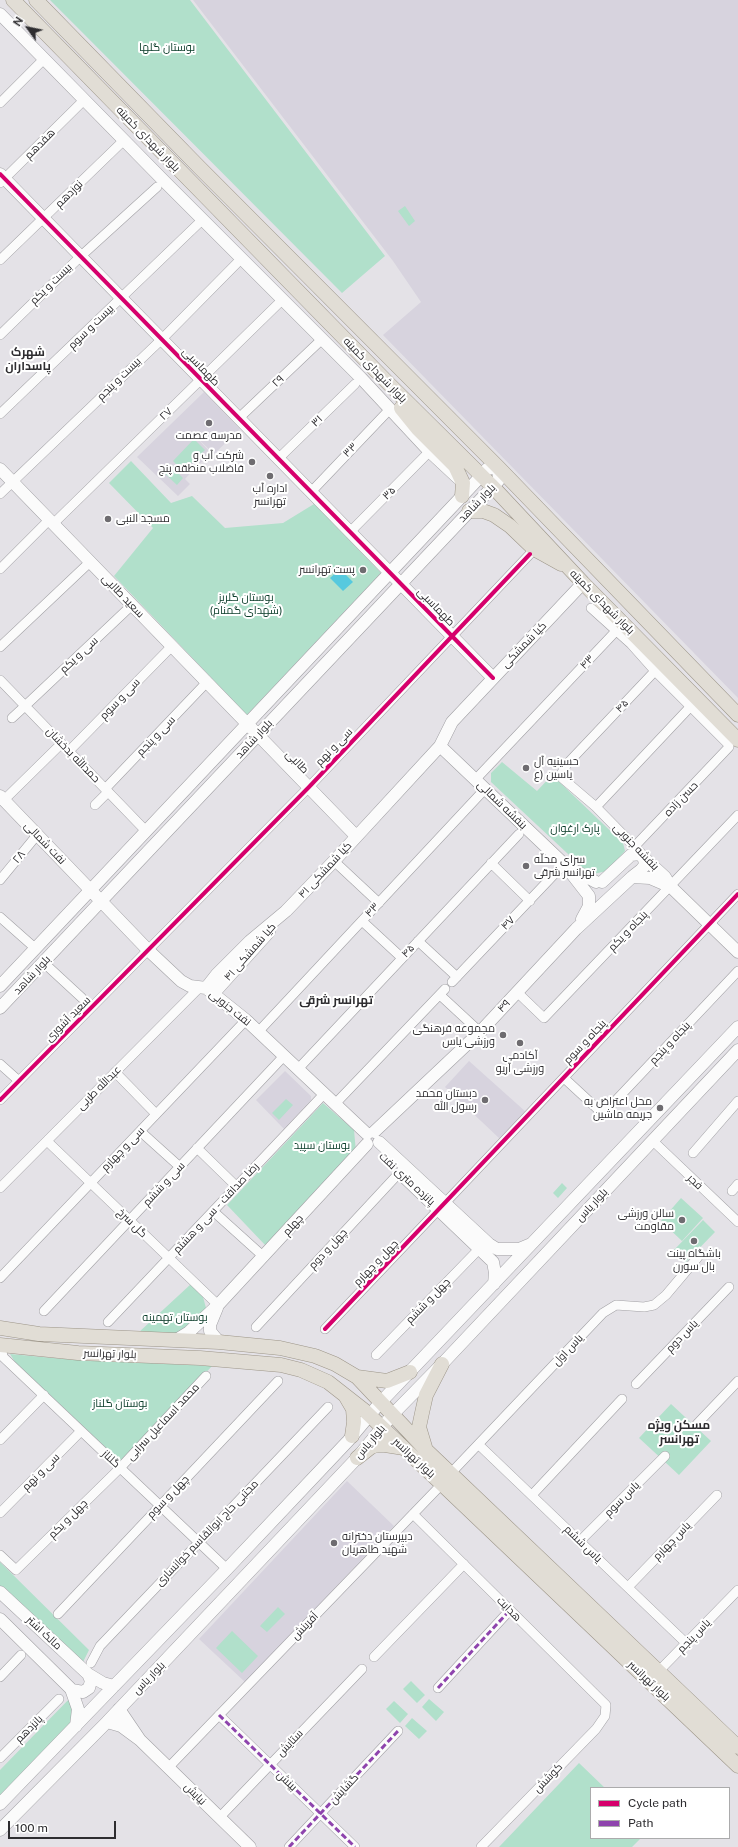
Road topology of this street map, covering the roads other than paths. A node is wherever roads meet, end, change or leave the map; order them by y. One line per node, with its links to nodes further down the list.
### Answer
1 (12, 0): 22 (main road, بلوار شهدای کمیته)
2 (36, 0): 28 (main road, بلوار شهدای کمیته)
3 (1, 17): 23 (street)
4 (40, 63): 5 (street)
5 (0, 103)
6 (80, 104): 8 (street, هفدهم)
7 (120, 144): 10 (street, نوزدهم)
8 (2, 179): 10 (street, طهماسبی)
9 (157, 187): 12 (street, بیست و یکم)
10 (44, 219): 12 (street, طهماسبی); 13 (street, نوزدهم)
11 (199, 223): 15 (street, بیست و سوم)
12 (80, 256): 15 (street, طهماسبی); 17 (street, بیست و یکم)
13 (0, 260)
14 (237, 263): 18 (street, بیست و پنجم)
15 (121, 298): 18 (street, طهماسبی); 24 (street, بیست و سوم)
16 (279, 303): 20 (street, ۲۷)
17 (0, 335)
18 (162, 339): 20 (street, طهماسبی); 31 (street, بیست و پنجم)
19 (318, 343): 25 (street, ۲۹)
20 (201, 379): 25 (street, طهماسبی); 37 (street, ۲۷)
21 (355, 384): 27 (street, ۳۱)
22 (389, 384): 30 (main road, بلوار شهدای کمیته); 33 (main road)
23 (390, 409): 33 (street); 34 (street, ۳۳)
24 (0, 414)
25 (239, 418): 27 (street, طهماسبی)
26 (427, 454): 38 (street, ۳۵)
27 (278, 458): 34 (street, طهماسبی)
28 (498, 468): 30 (street, بلوار شاهد); 32 (street, بلوار شاهد); 58 (main road, بلوار شهدای کمیته)
29 (0, 469): 31 (street, سعید طالبی)
30 (481, 476): 32 (main road, بلوار شهدای کمیته); 33 (street, بلوار شاهد)
31 (12, 482): 35 (street, بیست و پنجم); 37 (street, سعید طالبی)
32 (493, 487): 36 (street, بلوار شاهد); 41 (main road, بلوار شهدای کمیته)
33 (462, 490): 43 (street, بلوار شاهد)
34 (311, 492): 38 (street, طهماسبی)
35 (0, 494)
36 (469, 511): 41 (main road); 44 (street, بلوار شاهد)
37 (51, 522): 40 (street, سعید طالبی); 42 (street, ۲۷)
38 (350, 532): 43 (street, طهماسبی)
39 (530, 554): 49 (street, سی و نهم)
40 (90, 562): 46 (street, سعید طالبی); 51 (street)
41 (568, 568): 45 (main road, بلوار شهدای کمیته)
42 (0, 569)
43 (390, 572): 44 (street, طهماسبی); 60 (street, بلوار شاهد)
44 (400, 583): 49 (street, طهماسبی); 61 (street, بلوار شاهد)
45 (583, 584): 53 (street, کیا شمشکی); 62 (main road, بلوار شهدای کمیته)
46 (132, 605): 50 (street, سعید طالبی); 56 (street, سی و یکم)
47 (591, 608): 48 (street)
48 (616, 631): 52 (street); 67 (street, ۴۳)
49 (452, 636): 53 (street, طهماسبی); 68 (street, سی و نهم)
50 (172, 646): 55 (street, سعید طالبی); 65 (street, سی و سوم)
51 (0, 648)
52 (655, 671): 57 (street); 66 (street, ۴۵)
53 (493, 678): 64 (street, کیا شمشکی)
54 (0, 680): 56 (street, حمدالله بدخشان)
55 (207, 682): 60 (street, سعید طالبی); 69 (street, سی و پنجم)
56 (25, 706): 59 (street, سی و یکم); 63 (street, حمدالله بدخشان)
57 (690, 706): 73 (street); 79 (street, حسن زاده)
58 (738, 715)
59 (12, 718)
60 (247, 723): 61 (street, طالبی); 75 (street, بلوار شاهد)
61 (258, 735): 68 (street, طالبی); 93 (street, بلوار شاهد)
62 (738, 740)
63 (62, 744): 65 (street, حمدالله بدخشان); 71 (street)
64 (440, 746): 67 (street, بنفشه شمالی); 78 (street, ۴۱ کیا شمشکی)
65 (69, 751): 69 (street, حمدالله بدخشان)
66 (562, 778): 73 (street, بنفشه جنوبی)
67 (475, 780): 70 (street, بنفشه شمالی)
68 (308, 787): 78 (street, طالبی); 102 (street, سی و نهم)
69 (107, 790): 72 (street, سی و پنجم); 75 (street, حمدالله بدخشان)
70 (485, 790): 83 (street, بنفشه شمالی); 94 (street, ۴۳)
71 (2, 798): 77 (street, نفت شمالی)
72 (95, 805)
73 (596, 807): 79 (street, بنفشه جنوبی)
74 (738, 815): 87 (street, پنجاه و یکم)
75 (145, 830): 88 (street, بلوار شاهد)
76 (519, 834): 82 (street, ۴۵)
77 (37, 835): 85 (street, ۲۸); 88 (street, نفت شمالی)
78 (356, 836): 81 (street, ۴۱ کیا شمشکی)
79 (635, 846): 80 (street, بنفشه جنوبی)
80 (642, 856): 84 (street); 86 (street); 87 (street, بنفشه جنوبی)
81 (334, 861): 94 (street); 95 (street, ۴۱ کیا شمشکی)
82 (491, 862): 92 (street); 100 (street, ۴۵)
83 (564, 864): 86 (street, بنفشه شمالی); 90 (street, بنفشه شمالی); 92 (street, ۴۷)
84 (632, 877): 87 (street, بنفشه جنوبی); 91 (street)
85 (0, 880)
86 (599, 882): 90 (street); 91 (street)
87 (670, 887): 98 (street, بنفشه جنوبی); 109 (street, پنجاه و یکم)
88 (90, 890): 93 (street, نفت جنوبی); 101 (street, بلوار شاهد)
89 (738, 894): 98 (street, پنجاه و سوم)
90 (589, 896): 91 (street); 99 (street)
91 (607, 900): 99 (street)
92 (530, 901): 100 (street, ۴۷)
93 (101, 902): 102 (street, نفت جنوبی); 105 (street, بلوار شاهد)
94 (379, 903): 97 (street, ۴۳)
95 (286, 911): 108 (street, کیا شمشکی ۴۱)
96 (0, 917): 101 (street)
97 (362, 922): 104 (street); 114 (street, ۴۳)
98 (709, 924): 103 (street, بنفشه جنوبی); 121 (street, پنجاه و سوم)
99 (576, 929): 109 (street, ۴۹)
100 (418, 941): 104 (street, ۴۵)
101 (35, 948): 107 (street, بلوار شاهد)
102 (148, 950): 108 (street, نفت جنوبی); 122 (street, سعید آشوری)
103 (738, 952)
104 (402, 958): 119 (street, ۴۵)
105 (43, 962): 110 (street); 111 (street, بلوار شاهد)
106 (738, 971): 121 (street, پنجاه و پنجم)
107 (0, 986)
108 (206, 990): 112 (street, نفت جنوبی); 120 (street, عبدالله طربی)
109 (517, 992): 115 (street, ۴۹)
110 (82, 998)
111 (0, 1008)
112 (246, 1020): 114 (street, نفت جنوبی); 127 (street, سی و چهارم)
113 (738, 1027): 128 (street, بلوار یاس)
114 (258, 1031): 117 (street, نفت جنوبی)
115 (480, 1032): 126 (street); 130 (street, ۴۹)
116 (738, 1050): 132 (street, بلوار یاس)
117 (284, 1056): 119 (street, نفت جنوبی); 133 (street, سی و ششم)
118 (0, 1064): 122 (street)
119 (298, 1069): 123 (street, نفت جنوبی)
120 (115, 1072): 127 (street); 131 (street, عبدالله طربی)
121 (564, 1078): 140 (street, پنجاه و سوم)
122 (19, 1081): 124 (street, سعید آشوری)
123 (324, 1094): 126 (street, نفت جنوبی); 138 (street, رضا صداقت - سی و هشتم)
124 (0, 1100)
125 (738, 1101): 134 (street)
126 (335, 1104): 130 (street, نفت جنوبی)
127 (156, 1114): 129 (street, سی و چهارم)
128 (641, 1129): 132 (street); 144 (street, بلوار یاس)
129 (140, 1131): 135 (street); 137 (street, سی و چهارم)
130 (373, 1139): 136 (street, پانزده متری نفت); 147 (street, چهلم)
131 (47, 1141): 137 (street, گل سرخ); 139 (street, عبدالله طربی)
132 (653, 1141): 143 (street, فجر); 162 (street, بلوار یاس)
133 (197, 1148): 135 (street, سی و ششم); 138 (street)
134 (693, 1153)
135 (180, 1167): 142 (street, سی و ششم)
136 (403, 1170): 140 (street, پانزده متری نفت); 155 (street, چهل و دوم)
137 (91, 1183): 142 (street, گل سرخ); 149 (street, سی و چهارم)
138 (236, 1186): 141 (street, رضا صداقت - سی و هشتم)
139 (0, 1188)
140 (442, 1206): 145 (street, پانزده متری نفت); 157 (street, چهل و چهارم)
141 (212, 1211): 147 (street); 148 (street, رضا صداقت - سی و هشتم)
142 (130, 1220): 148 (street, گل سرخ); 153 (street, سی و ششم)
143 (738, 1222)
144 (534, 1242): 145 (street, پانزده متری نفت); 150 (street, بلوار یاس)
145 (483, 1245): 150 (street, پانزده متری نفت); 161 (street, چهل و ششم)
146 (698, 1256): 181 (street, یاس اول)
147 (264, 1257): 152 (street, چهلم)
148 (169, 1258): 152 (street, گل سرخ); 154 (street, رضا صداقت - سی و هشتم)
149 (0, 1278)
150 (494, 1284): 163 (street, بلوار یاس)
151 (729, 1287): 168 (street, یاس دوم)
152 (218, 1305): 158 (street, چهلم); 159 (street)
153 (44, 1311)
154 (108, 1322)
155 (256, 1326)
156 (0, 1328): 158 (main road, بلوار تهرانسر)
157 (325, 1329)
158 (176, 1340): 159 (main road, بلوار تهرانسر)
159 (219, 1342): 164 (main road, بلوار تهرانسر)
160 (1, 1352): 169 (main road, بلوار تهرانسر); 170 (street, گلناز)
161 (376, 1355)
162 (442, 1364): 174 (street, بلوار یاس); 183 (main road)
163 (410, 1372): 164 (main road); 172 (street, بلوار یاس)
164 (354, 1375): 169 (main road); 172 (main road, بلوار تهرانسر)
165 (206, 1376): 186 (street, محمد اسماعیل سرابی)
166 (278, 1381): 190 (street, چهل و سوم)
167 (738, 1381): 176 (street)
168 (636, 1384)
169 (344, 1393): 175 (main road, بلوار تهرانسر); 179 (main road)
170 (44, 1395): 178 (street, گلناز); 180 (street)
171 (622, 1399): 188 (street)
172 (381, 1402): 174 (main road, بلوار تهرانسر); 175 (street, بلوار یاس)
173 (328, 1407): 194 (street, مجتبی حاج ابوالقاسم خوانساری)
174 (393, 1414): 177 (street, بلوار یاس); 183 (main road, بلوار تهرانسر)
175 (370, 1416): 177 (main road, بلوار تهرانسر); 179 (street, بلوار یاس)
176 (697, 1424)
177 (382, 1427): 182 (main road, بلوار تهرانسر); 185 (street, بلوار یاس)
178 (81, 1431): 186 (street, گلناز); 191 (street, سی و نهم)
179 (352, 1436): 197 (street, بلوار یاس)
180 (0, 1440)
181 (479, 1445): 187 (street, یاس اول); 188 (street, یاس ششم)
182 (405, 1448): 185 (main road); 187 (main road, بلوار تهرانسر)
183 (425, 1449): 187 (main road, بلوار تهرانسر)
184 (665, 1456): 193 (street, یاس سوم)
185 (357, 1458): 216 (street, بلوار یاس)
186 (120, 1468): 190 (street, گلناز); 195 (street, چهل و یکم)
187 (446, 1478): 192 (street, آفرینش); 210 (main road, بلوار تهرانسر)
188 (532, 1495): 193 (street, یاس ششم)
189 (717, 1495): 198 (street, یاس چهارم)
190 (160, 1505): 194 (street, گلناز); 202 (street, چهل و سوم)
191 (0, 1514)
192 (413, 1514): 196 (street, هدایت); 217 (street, آفرینش)
193 (580, 1541): 198 (street, یاس ششم)
194 (199, 1542): 197 (street, گلناز); 207 (street, مجتبی حاج ابوالقاسم خوانساری)
195 (0, 1555)
196 (464, 1564): 201 (street, هدایت); 206 (street)
197 (227, 1569): 211 (street, بلوار یاس)
198 (628, 1587): 204 (street, یاس ششم)
199 (738, 1590): 204 (street, یاس پنجم)
200 (0, 1592): 207 (street, مالک اشتر)
201 (510, 1610): 212 (street); 215 (street, هدایت)
202 (58, 1614)
203 (0, 1619): 213 (street, مالک اشتر)
204 (687, 1644): 210 (street, یاس پنجم)
205 (21, 1655): 209 (street)
206 (374, 1657)
207 (90, 1668): 211 (street, مالک اشتر); 213 (street)
208 (362, 1669): 224 (street, ستایش)
209 (0, 1677)
210 (654, 1677): 222 (main road, بلوار تهرانسر)
211 (114, 1686): 219 (street, بلوار یاس)
212 (438, 1688)
213 (71, 1689): 219 (street)
214 (59, 1699): 223 (street, پانزدهم)
215 (606, 1705): 234 (street, کوشش)
216 (119, 1709): 218 (street, بلوار یاس); 221 (street)
217 (219, 1715): 224 (street, بینش); 226 (street, آفرینش)
218 (106, 1722): 221 (street); 230 (street, بلوار یاس)
219 (76, 1726): 227 (street, بلوار یاس)
220 (398, 1731): 228 (street, گشایش)
221 (140, 1740): 226 (street, نیایش)
222 (735, 1748): 225 (main road, بلوار تهرانسر)
223 (0, 1758)
224 (270, 1765): 228 (street, بینش); 229 (street, ستایش)
225 (738, 1766)
226 (168, 1768): 229 (street, نیایش)
227 (0, 1804)
228 (320, 1814): 232 (street, گشایش); 233 (street, بینش)
229 (219, 1818): 231 (street, نیایش)
230 (0, 1830)
231 (250, 1847)
232 (289, 1847)
233 (355, 1847)
234 (481, 1847)

